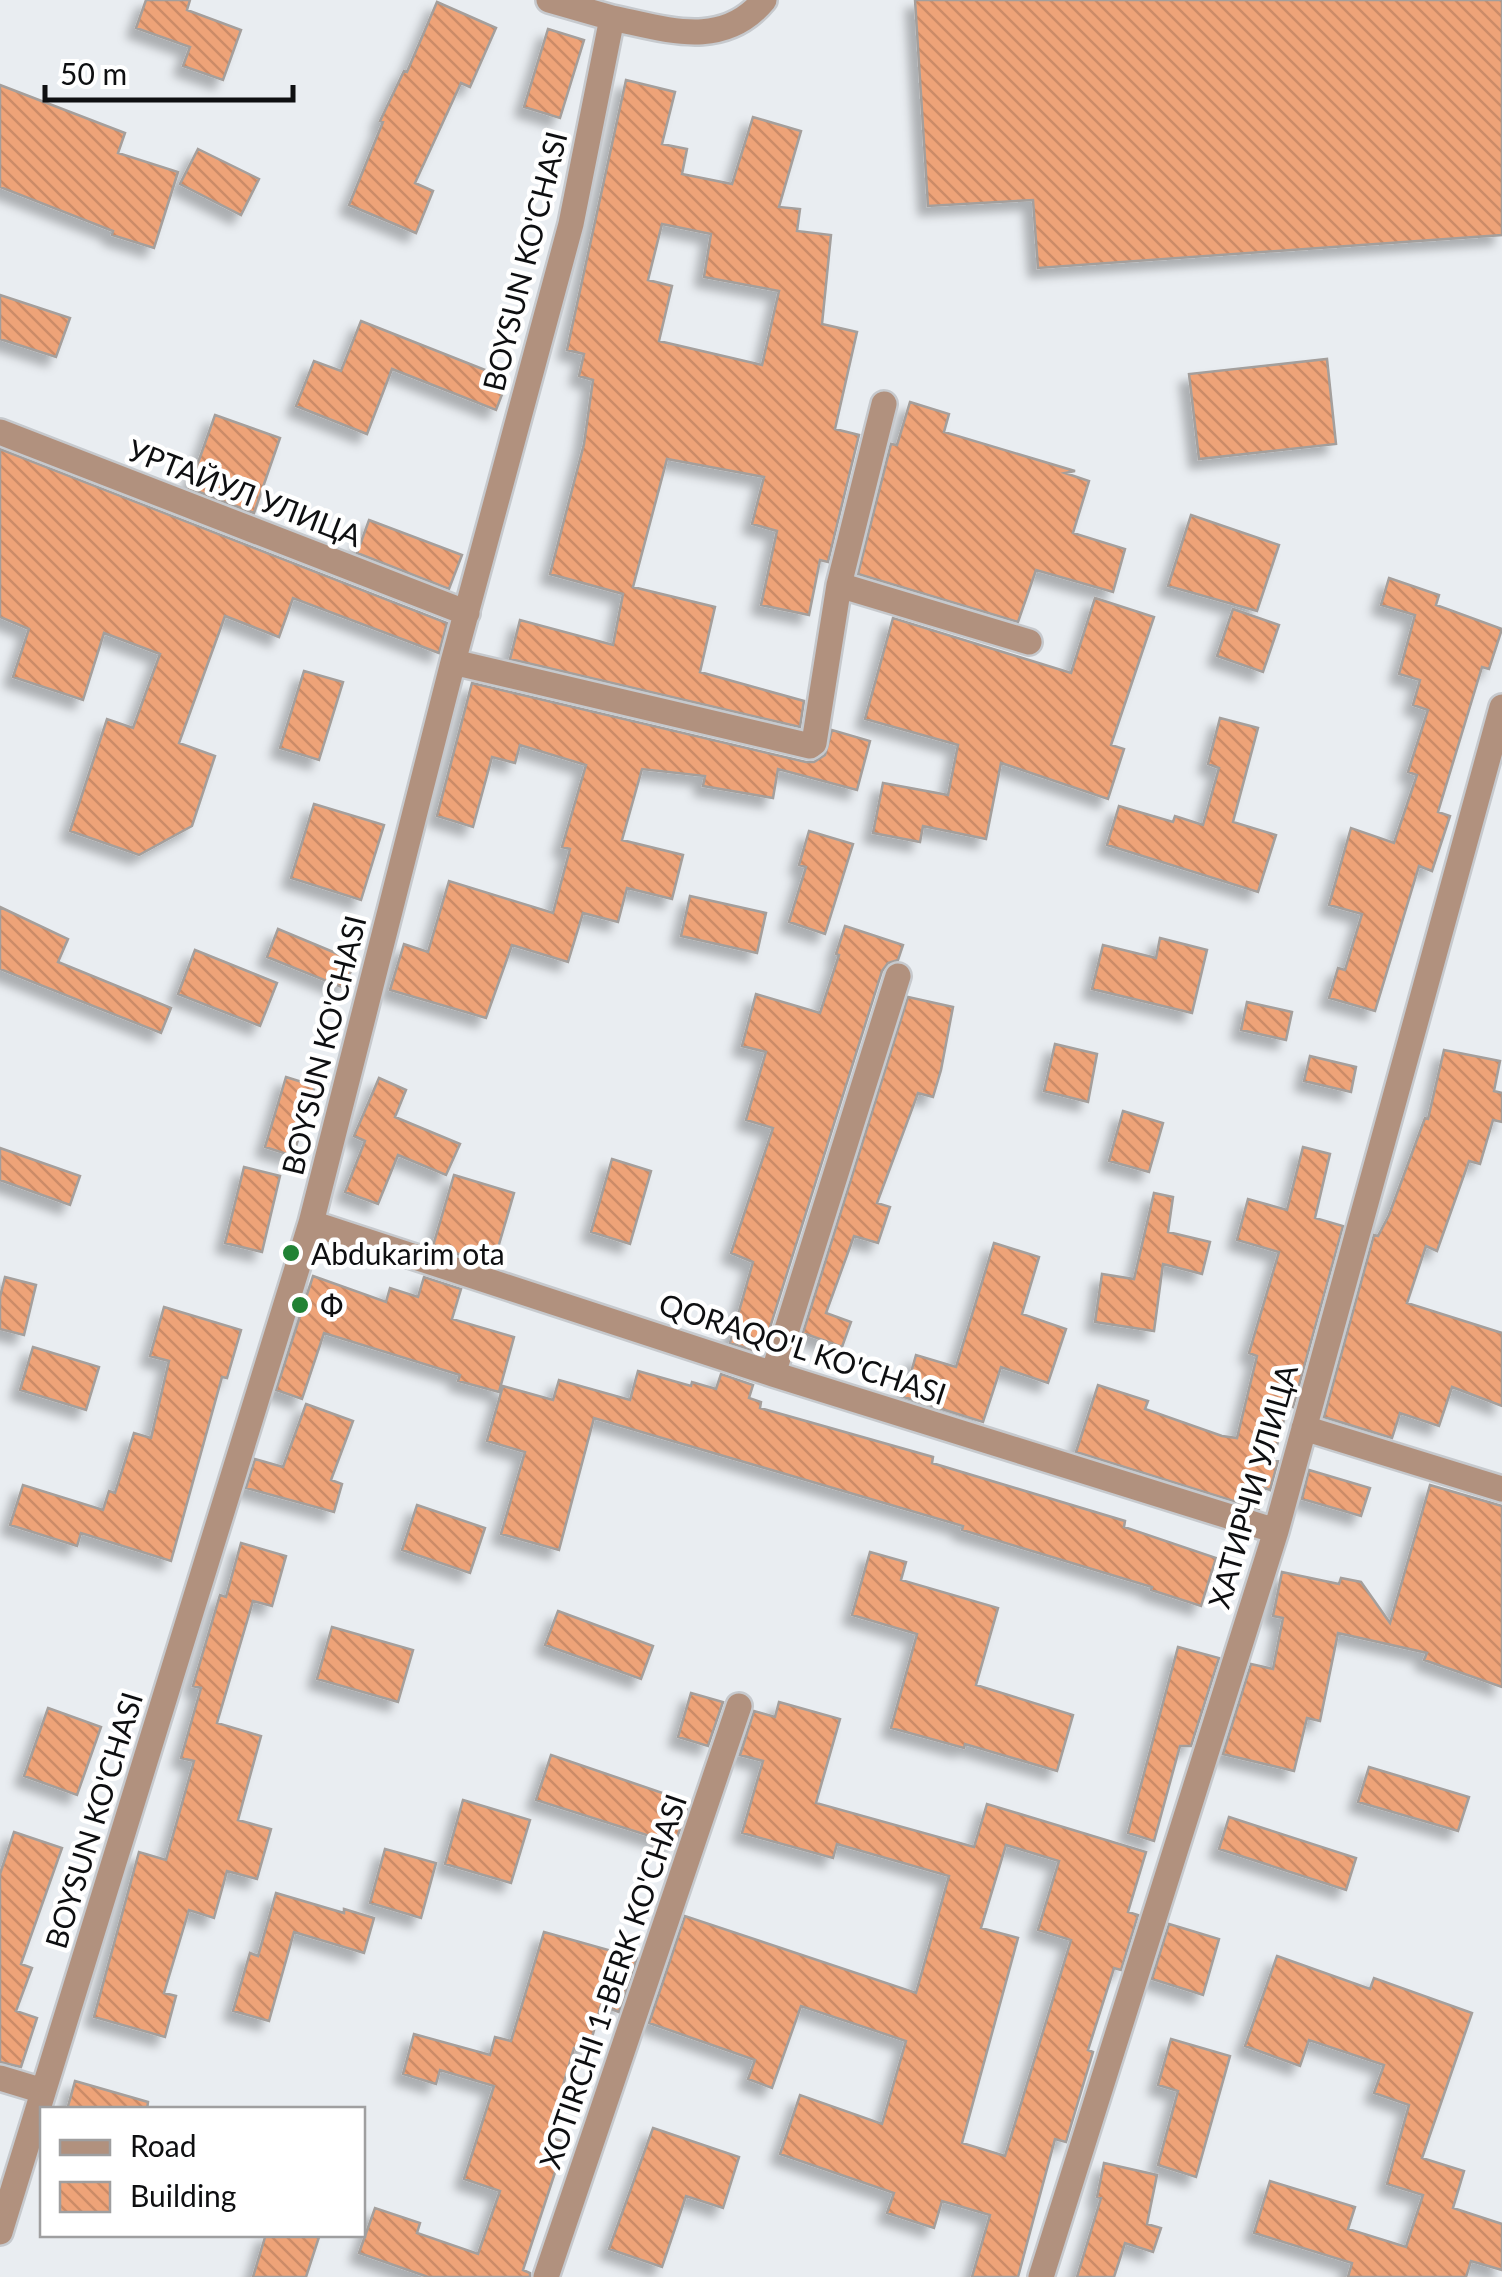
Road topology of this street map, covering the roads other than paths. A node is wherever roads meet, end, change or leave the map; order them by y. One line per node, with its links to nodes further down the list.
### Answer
1 (549, 0): 3 (street)
2 (764, 0): 3 (street)
3 (612, 18): 7 (street, BOYSUN KO'CHASI)
4 (884, 404): 6 (street)
5 (0, 432): 7 (street, УРТАЙУЛ УЛИЦА)
6 (840, 585): 8 (street); 9 (street)
7 (466, 613): 9 (street, BOYSUN KO'CHASI)
8 (1029, 642)
9 (454, 662): 12 (street, BOYSUN KO'CHASI)
10 (1502, 707): 14 (street, ХАТИРЧИ УЛИЦА)
11 (898, 976): 13 (street)
12 (311, 1223): 13 (street, QORAQO'L KO'CHASI); 19 (street, BOYSUN KO'CHASI)
13 (773, 1374): 16 (street, QORAQO'L KO'CHASI)
14 (1304, 1428): 15 (street); 16 (street, ХАТИРЧИ УЛИЦА)
15 (1502, 1489)
16 (1276, 1532): 22 (street, ХАТИРЧИ УЛИЦА)
17 (739, 1706): 21 (street, XOTIRCHI 1-BERK KO'CHASI)
18 (0, 2078): 19 (street)
19 (43, 2091): 20 (street, BOYSUN KO'CHASI)
20 (0, 2232)
21 (546, 2277)
22 (1042, 2277)

